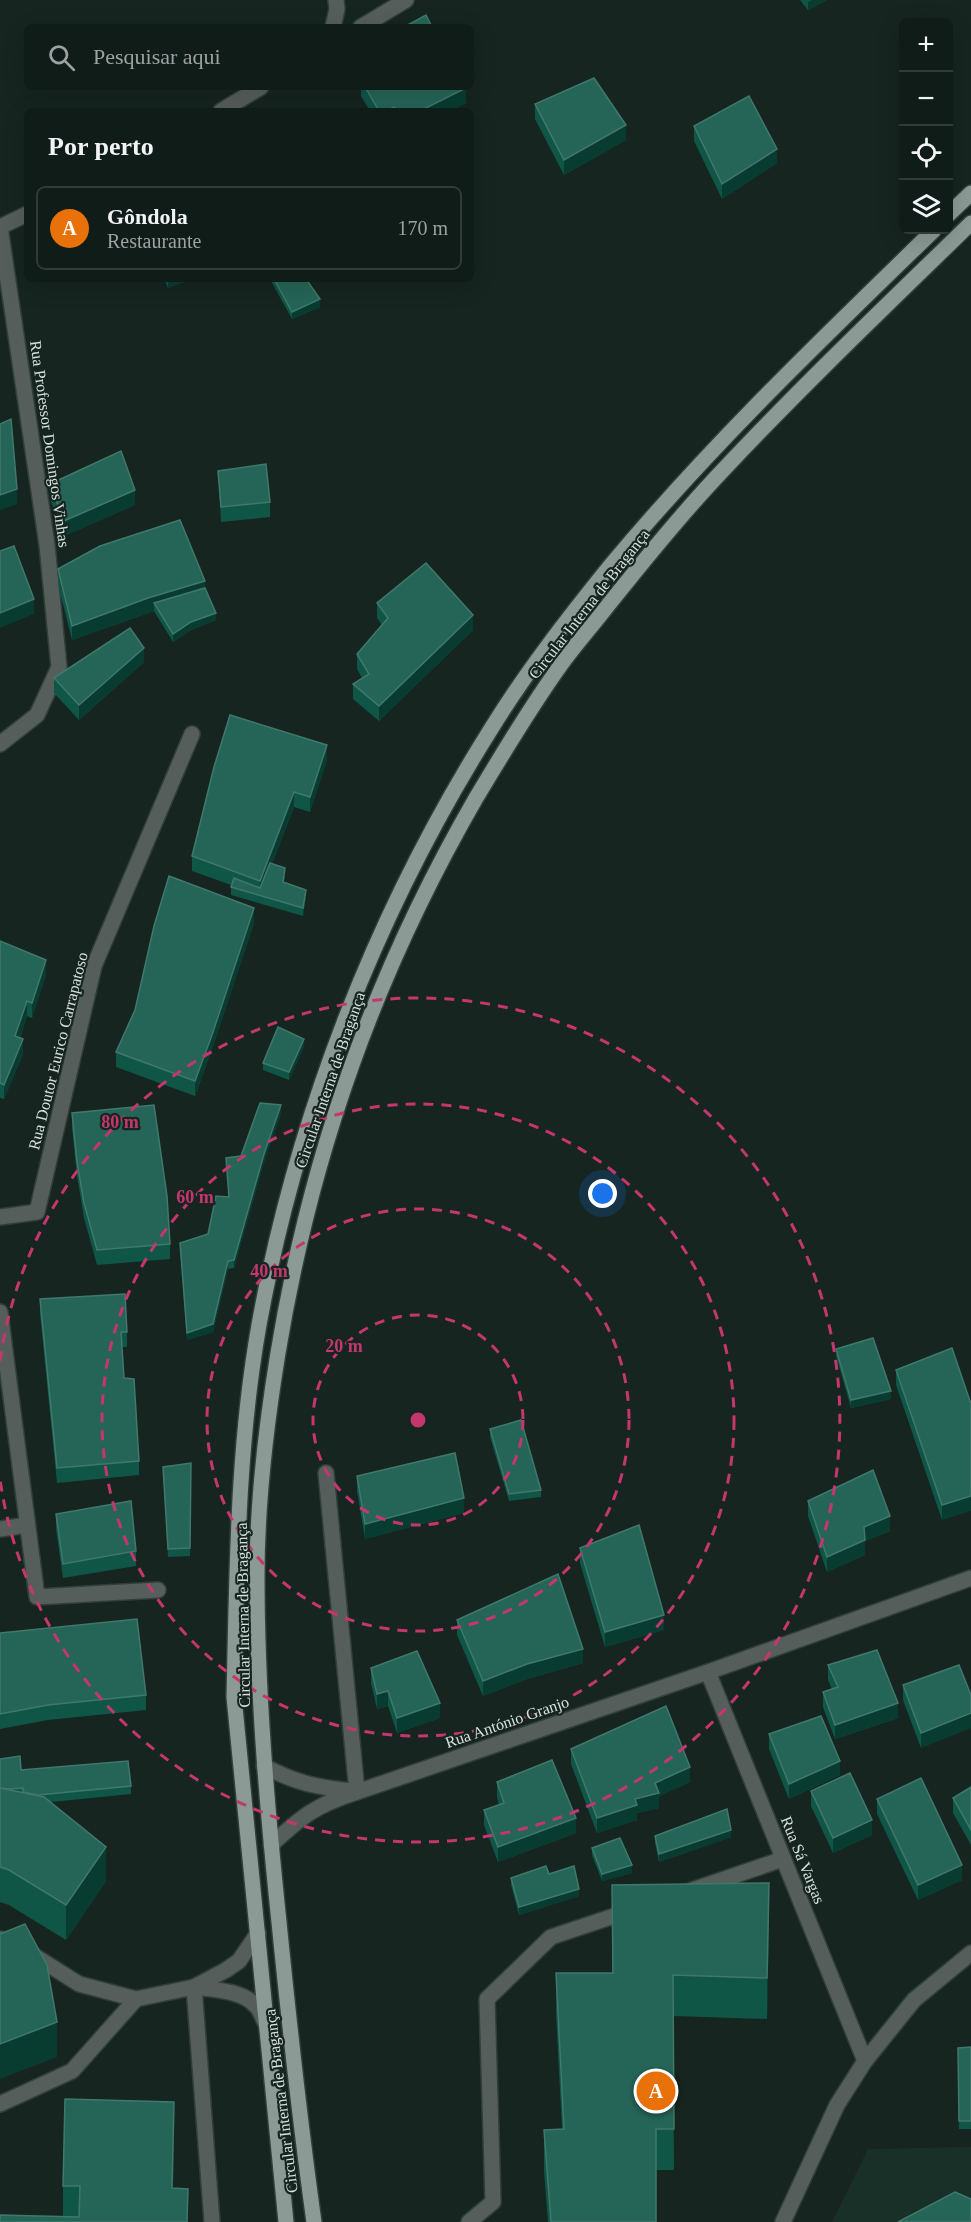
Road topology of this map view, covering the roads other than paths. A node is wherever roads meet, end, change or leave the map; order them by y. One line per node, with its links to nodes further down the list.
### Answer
1 (336, 0): 3 (street)
2 (406, 0): 4 (street)
3 (334, 24)
4 (366, 24)
5 (256, 90): 6 (street)
6 (225, 108)
7 (971, 193): 8 (main road)
8 (953, 210)
9 (24, 215): 11 (street)
10 (971, 223): 23 (main road, Circular Interna de Bragança)
11 (0, 227): 14 (street, Rua Professor Domingos Vinhas)
12 (930, 234): 29 (main road, Circular Interna de Bragança)
13 (192, 734): 15 (street, Rua Doutor Eurico Carrapatoso)
14 (0, 744)
15 (0, 1217)
16 (0, 1312): 18 (street)
17 (326, 1473): 24 (street)
18 (27, 1525): 19 (street); 21 (street)
19 (0, 1529)
20 (971, 1578): 22 (street, Rua António Granjo)
21 (158, 1590)
22 (708, 1672): 24 (street, Rua António Granjo); 26 (street, Rua Sá Vargas)
23 (264, 1766): 24 (street); 25 (main road, Circular Interna de Bragança)
24 (357, 1792): 25 (street, Rua António Granjo)
25 (271, 1845): 39 (main road, Circular Interna de Bragança)
26 (783, 1859): 27 (street); 35 (street, Rua Sá Vargas)
27 (672, 1896)
28 (639, 1907): 40 (street)
29 (258, 1933): 32 (street); 34 (main road, Circular Interna de Bragança)
30 (0, 1939): 33 (street)
31 (971, 1953): 35 (street)
32 (194, 1986): 33 (street); 34 (street); 37 (street)
33 (136, 1999): 36 (street)
34 (266, 2024): 38 (main road, Circular Interna de Bragança)
35 (865, 2061): 41 (street)
36 (0, 2104)
37 (212, 2222)
38 (286, 2222)
39 (314, 2222)
40 (469, 2222)
41 (783, 2222)

